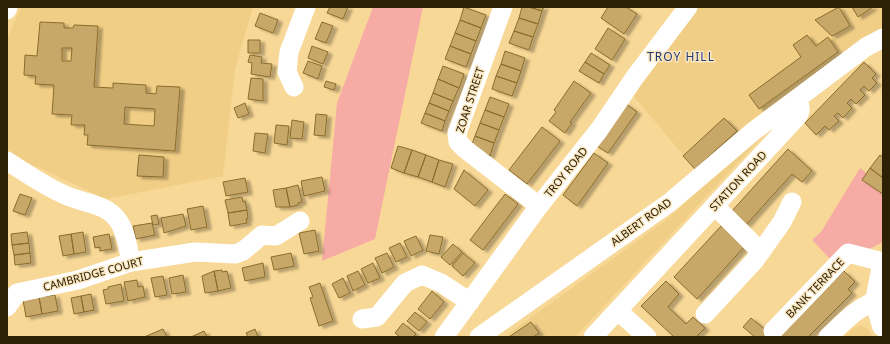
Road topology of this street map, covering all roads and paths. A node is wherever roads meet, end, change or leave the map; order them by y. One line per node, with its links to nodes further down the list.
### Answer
1 (8, 7): 5 (street)
2 (306, 7): 7 (street)
3 (503, 7): 11 (street, ZOAR STREET)
4 (688, 7): 11 (street, TROY ROAD)
5 (7, 10)
6 (883, 38): 8 (street)
7 (294, 87)
8 (797, 99): 12 (street, STATION ROAD); 27 (street, ALBERT ROAD)
9 (7, 161): 15 (street)
10 (792, 202): 14 (street)
11 (539, 206): 19 (street, TROY ROAD)
12 (715, 206): 14 (street); 21 (street, STATION ROAD)
13 (300, 221): 15 (street, CAMBRIDGE COURT)
14 (762, 252): 22 (street)
15 (131, 262): 20 (street, CAMBRIDGE COURT)
16 (883, 262): 25 (street, BANK TERRACE)
17 (883, 265): 18 (main road)
18 (876, 301): 24 (main road); 30 (street)
19 (470, 302): 23 (street); 26 (street, TROY ROAD)
20 (7, 307)
21 (618, 311): 28 (street, STATION ROAD); 29 (street)
22 (705, 314)
23 (362, 320)
24 (883, 326)
25 (773, 331)
26 (444, 337)
27 (479, 337)
28 (593, 337)
29 (647, 337)
30 (828, 337)

